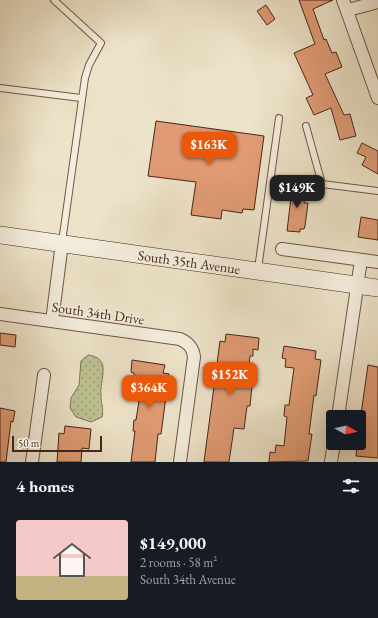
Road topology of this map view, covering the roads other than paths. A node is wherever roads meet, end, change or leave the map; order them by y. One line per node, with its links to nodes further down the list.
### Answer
1 (54, 0): 5 (lane)
2 (378, 2): 3 (street)
3 (346, 5): 6 (street)
4 (0, 88): 5 (lane)
5 (81, 98): 11 (lane)
6 (378, 98)
7 (279, 118): 15 (lane)
8 (306, 126): 9 (lane)
9 (378, 191)
10 (0, 235): 11 (main road, South 35th Avenue)
11 (62, 243): 15 (main road, South 35th Avenue); 19 (street)
12 (282, 249): 13 (street)
13 (361, 260): 14 (street); 16 (street)
14 (378, 262)
15 (258, 271): 16 (main road, South 35th Avenue)
16 (357, 285): 17 (main road, South 35th Avenue); 21 (street)
17 (378, 288)
18 (0, 314): 19 (street, South 34th Drive)
19 (52, 321): 24 (street, South 34th Drive)
20 (44, 375): 23 (street)
21 (339, 410)
22 (333, 450): 25 (street)
23 (32, 462)
24 (180, 462)
25 (331, 462)

